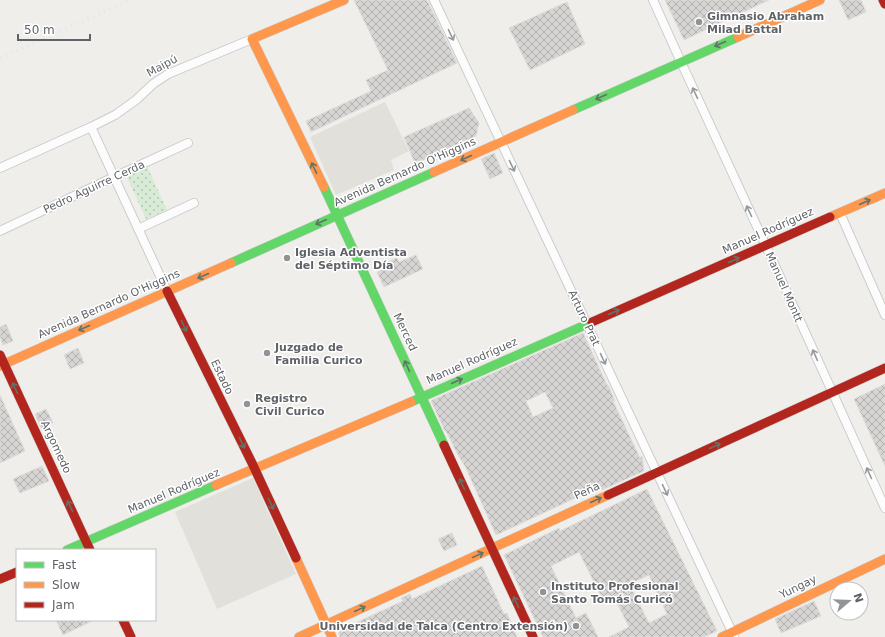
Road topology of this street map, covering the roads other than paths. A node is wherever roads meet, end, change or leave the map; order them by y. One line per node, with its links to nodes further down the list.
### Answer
1 (344, 0): 7 (street, Maipú)
2 (434, 0): 10 (street, Arturo Prat, one-way to 10)
3 (653, 0): 8 (street, Manuel Montt)
4 (820, 0): 8 (street, Avenida Bernardo O'Higgins, one-way to 8)
5 (883, 0): 6 (street)
6 (885, 4)
7 (252, 39): 9 (street, Maipú); 17 (street, Merced, one-way to 7)
8 (681, 62): 10 (street, Avenida Bernardo O'Higgins, one-way to 10); 20 (street, Manuel Montt, one-way to 8)
9 (91, 127): 12 (street, Maipú); 13 (street, Estado)
10 (501, 142): 17 (street, Avenida Bernardo O'Higgins, one-way to 17); 23 (street, Arturo Prat, one-way to 23)
11 (188, 143): 13 (street, Pedro Aguirre Cerda)
12 (0, 168)
13 (114, 177): 18 (street, Estado); 19 (street, Pedro Aguirre Cerda)
14 (885, 193): 16 (street, Manuel Rodríguez, one-way to 14)
15 (194, 203): 18 (street)
16 (840, 213): 20 (street, Manuel Rodríguez); 22 (street)
17 (337, 215): 21 (street, Avenida Bernardo O'Higgins, one-way to 21); 28 (street, Merced, one-way to 17)
18 (138, 229): 21 (street, Estado)
19 (0, 231)
20 (766, 246): 23 (street, Manuel Rodríguez, one-way to 20); 27 (street, Manuel Montt, one-way to 20)
21 (167, 292): 25 (street, Avenida Bernardo O'Higgins, one-way to 25); 29 (street, Estado, one-way to 29)
22 (885, 316)
23 (587, 324): 28 (street, Manuel Rodríguez, one-way to 23); 30 (street, Arturo Prat, one-way to 30)
24 (0, 355): 25 (street, Argomedo)
25 (2, 365): 32 (street, Argomedo, one-way to 25)
26 (885, 368): 27 (street, Peña)
27 (832, 392): 30 (street, Peña, one-way to 27); 31 (street, Manuel Montt, one-way to 27)
28 (421, 397): 29 (street, Manuel Rodríguez); 33 (street, Merced, one-way to 28)
29 (254, 469): 32 (street, Manuel Rodríguez); 39 (street, Estado, one-way to 39)
30 (657, 473): 33 (street, Peña, one-way to 30); 40 (street, Arturo Prat, one-way to 40)
31 (885, 508)
32 (88, 546): 34 (street, Manuel Rodríguez)
33 (492, 548): 39 (street, Peña, one-way to 33); 44 (street, Merced, one-way to 33)
34 (72, 549)
35 (885, 559): 40 (street, Yungay)
36 (16, 572): 37 (street)
37 (0, 580)
38 (123, 621): 41 (street)
39 (327, 624): 42 (street, Peña); 43 (street, Estado)
40 (733, 635): 45 (street, Yungay)
41 (131, 637)
42 (299, 637)
43 (332, 637)
44 (533, 637)
45 (722, 637)

